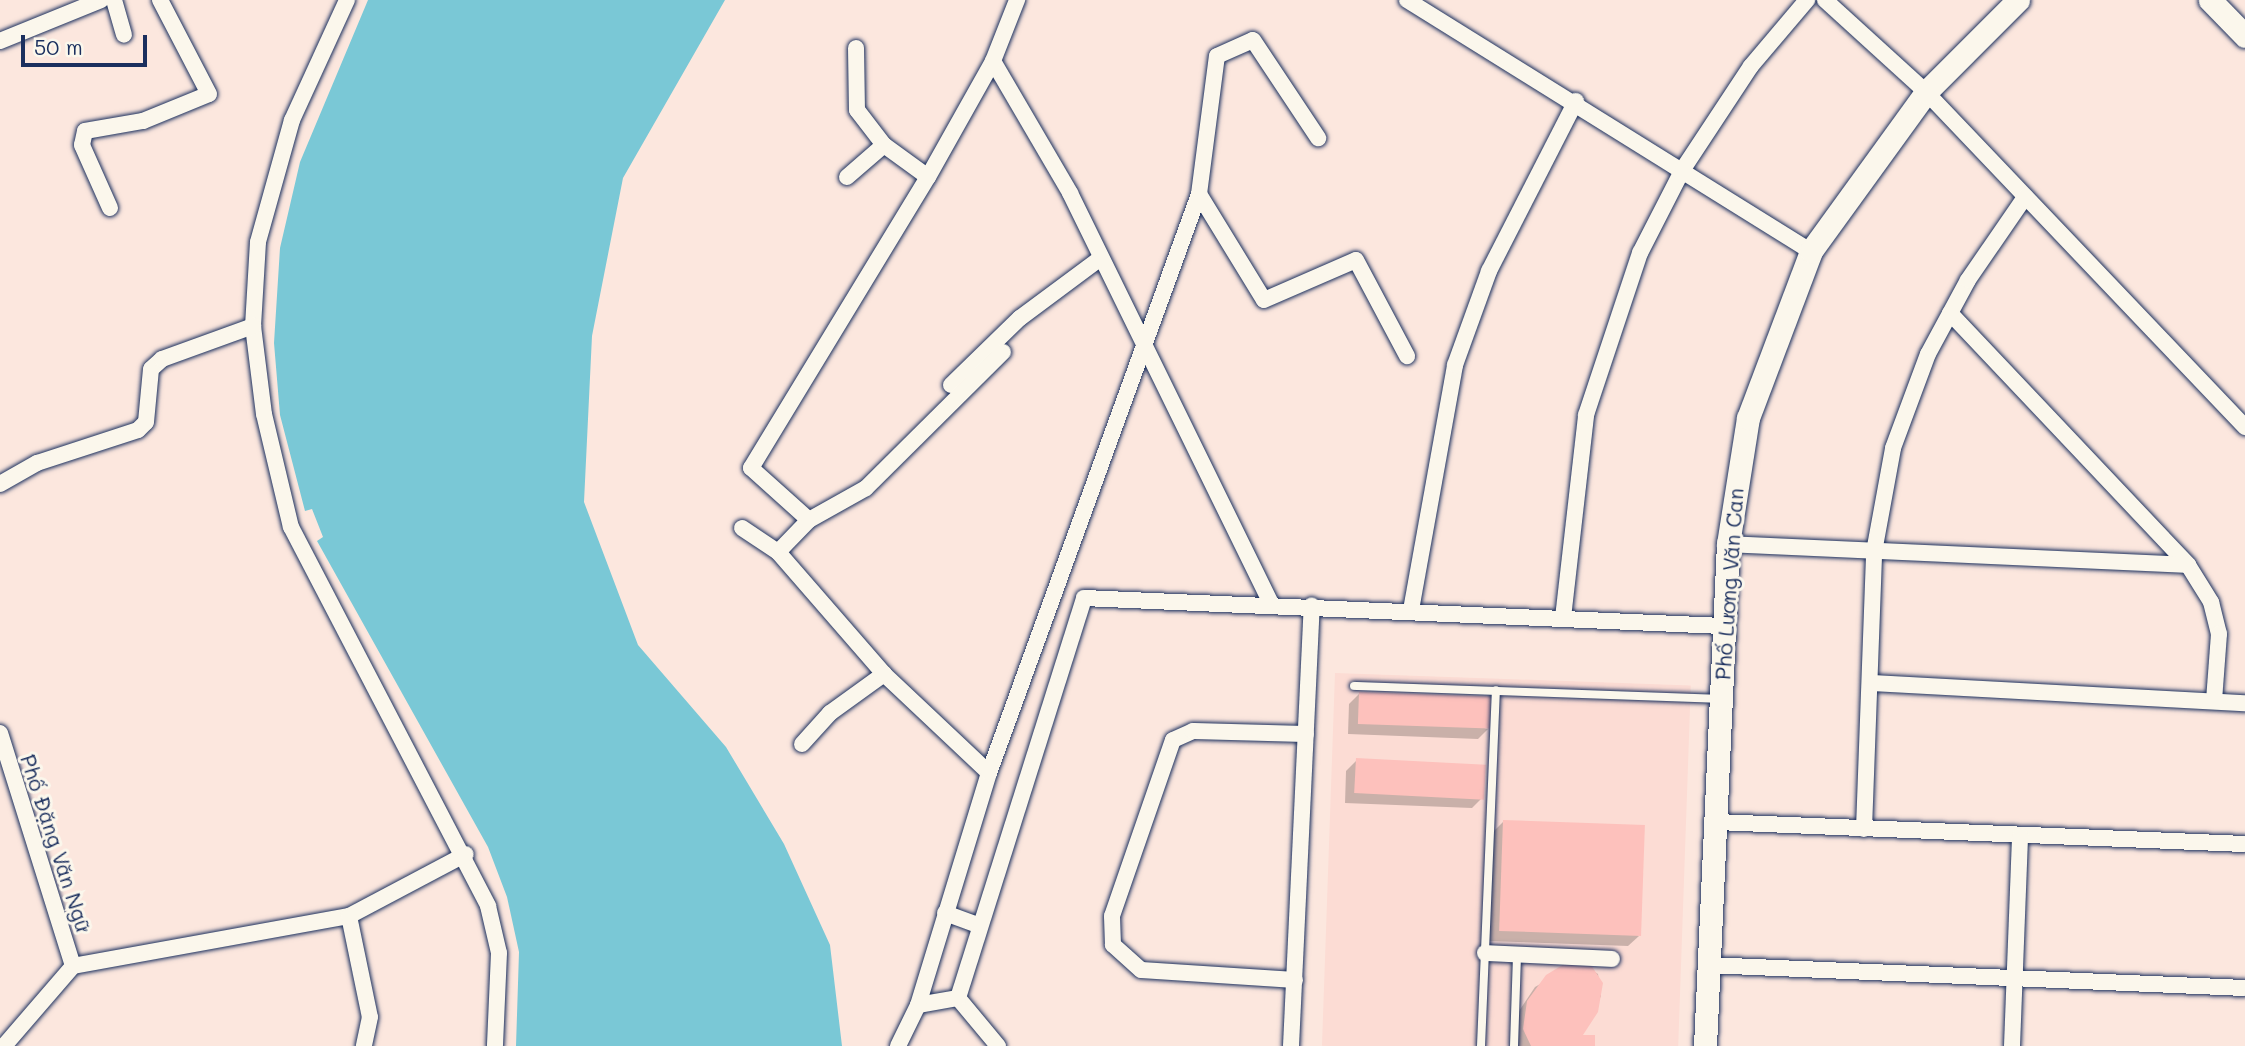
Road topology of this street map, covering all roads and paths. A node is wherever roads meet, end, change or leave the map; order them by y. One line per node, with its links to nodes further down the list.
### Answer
1 (101, 0): 13 (street)
2 (114, 0): 11 (street)
3 (160, 0): 25 (street)
4 (348, 0): 29 (street)
5 (1016, 0): 15 (street)
6 (1407, 0): 17 (street)
7 (1807, 0): 20 (street)
8 (1825, 0): 16 (street)
9 (2018, 0): 16 (street, Phố Lương Văn Can)
10 (2210, 0): 12 (street)
11 (124, 35)
12 (2245, 36)
13 (0, 41)
14 (856, 48): 19 (street)
15 (993, 61): 22 (street); 27 (street)
16 (1926, 92): 24 (street); 26 (street, Phố Lương Văn Can)
17 (1576, 101): 20 (street); 46 (street)
18 (1318, 138): 23 (street)
19 (884, 145): 21 (street); 22 (street)
20 (1683, 169): 26 (street); 47 (street)
21 (847, 177)
22 (928, 177): 36 (street)
23 (1199, 194): 30 (street); 32 (street)
24 (2025, 197): 28 (street); 34 (street)
25 (110, 208)
26 (1811, 251): 38 (street, Phố Lương Văn Can)
27 (1098, 260): 30 (street); 33 (street)
28 (1950, 313): 40 (street); 41 (street)
29 (253, 326): 35 (street); 65 (street)
30 (1144, 339): 42 (street); 44 (street)
31 (1003, 352): 36 (street)
32 (1406, 356)
33 (948, 388)
34 (2245, 427)
35 (0, 484)
36 (809, 520): 39 (street)
37 (742, 527): 39 (street)
38 (1728, 544): 40 (street); 48 (street, Phố Lương Văn Can)
39 (778, 552): 49 (street)
40 (1874, 552): 41 (street); 50 (street)
41 (2188, 565): 54 (street)
42 (1063, 577): 43 (street); 60 (street)
43 (1084, 598): 44 (street); 68 (street)
44 (1271, 603): 45 (street)
45 (1312, 605): 46 (street); 57 (street)
46 (1411, 610): 47 (street)
47 (1563, 618): 48 (street)
48 (1724, 626): 53 (street, Phố Lương Văn Can)
49 (884, 674): 58 (street); 60 (street)
50 (1871, 683): 54 (street); 62 (street)
51 (1354, 686): 52 (lane)
52 (1496, 690): 53 (lane); 69 (lane)
53 (1720, 699): 61 (street, Phố Lương Văn Can)
54 (2214, 700): 55 (street)
55 (2245, 703)
56 (0, 733): 59 (street, Phố Đặng Văn Ngữ)
57 (1306, 734): 75 (street); 75 (street)
58 (802, 744)
59 (3, 752): 73 (street, Phố Đặng Văn Ngữ)
60 (989, 774): 66 (street)
61 (1717, 822): 62 (street); 72 (street, Phố Lương Văn Can)
62 (1864, 829): 63 (street)
63 (2020, 836): 64 (street); 74 (street)
64 (2245, 844)
65 (466, 854): 67 (street); 81 (street)
66 (946, 913): 68 (street); 78 (street)
67 (349, 916): 73 (street); 80 (street)
68 (980, 926): 77 (street)
69 (1485, 953): 70 (street); 85 (lane)
70 (1517, 956): 71 (street); 86 (lane)
71 (1612, 959)
72 (1707, 965): 74 (street); 87 (street, Phố Lương Văn Can)
73 (73, 966): 79 (street)
74 (2014, 979): 76 (street); 88 (street)
75 (1294, 980): 84 (street)
76 (2245, 988)
77 (958, 998): 78 (street); 83 (street)
78 (918, 1005): 82 (street)
79 (4, 1046)
80 (364, 1046)
81 (495, 1046)
82 (898, 1046)
83 (998, 1046)
84 (1292, 1046)
85 (1481, 1046)
86 (1514, 1046)
87 (1705, 1046)
88 (2012, 1046)

